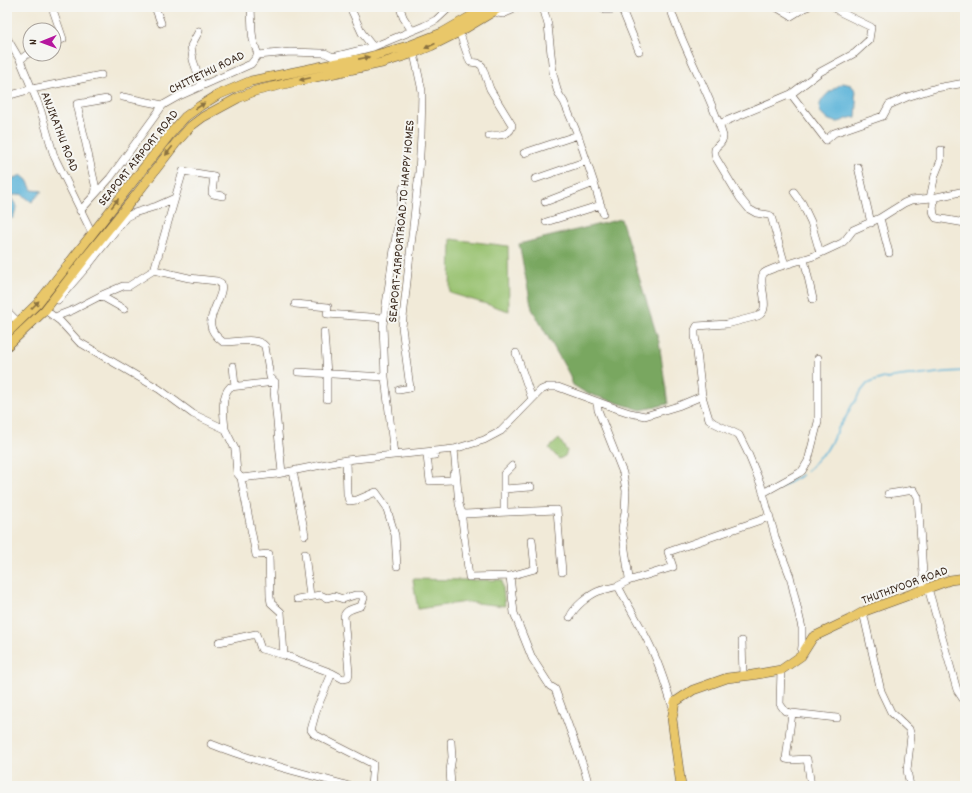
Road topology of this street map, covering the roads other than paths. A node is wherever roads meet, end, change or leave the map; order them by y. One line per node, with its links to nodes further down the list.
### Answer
1 (52, 7): 16 (street)
2 (155, 7): 17 (street)
3 (251, 7): 25 (street)
4 (350, 7): 22 (street)
5 (400, 7): 19 (street)
6 (450, 7): 19 (street, CHITTETHU ROAD)
7 (519, 7): 15 (street)
8 (543, 7): 38 (street)
9 (602, 7): 10 (street)
10 (621, 7): 24 (street)
11 (670, 7): 37 (street)
12 (776, 7): 13 (street)
13 (808, 7)
14 (834, 7): 32 (street)
15 (495, 8): 23 (main road, SEAPORT AIRPORT ROAD)
16 (57, 22)
17 (162, 23)
18 (199, 31): 30 (street)
19 (412, 31): 22 (street, CHITTETHU ROAD)
20 (461, 37): 39 (street)
21 (7, 38): 26 (street, ANJIKATHU ROAD)
22 (373, 47): 27 (street, CHITTETHU ROAD)
23 (413, 49): 27 (main road, SEAPORT AIRPORT ROAD); 88 (street, SEAPORT-AIRPORTROAD TO HAPPY HOMES)
24 (639, 51)
25 (258, 55): 27 (street, CHITTETHU ROAD); 30 (street, CHITTETHU ROAD)
26 (20, 60): 31 (street, ANJIKATHU ROAD)
27 (333, 65): 61 (main road, SEAPORT AIRPORT ROAD, one-way to 27); 72 (main road, one-way to 72)
28 (101, 75): 31 (street)
29 (965, 83): 32 (street)
30 (202, 86): 36 (street, CHITTETHU ROAD)
31 (32, 89): 33 (street); 55 (street, ANJIKATHU ROAD)
32 (791, 94): 37 (street)
33 (7, 96)
34 (123, 97): 36 (street)
35 (107, 99): 49 (street)
36 (163, 105): 49 (street, CHITTETHU ROAD)
37 (720, 124): 65 (street)
38 (578, 135): 41 (street); 42 (street)
39 (489, 136)
40 (940, 150): 52 (street)
41 (524, 153)
42 (587, 161): 44 (street); 45 (street)
43 (858, 167): 59 (street)
44 (535, 178)
45 (594, 183): 53 (street); 54 (street)
46 (403, 188): 74 (street)
47 (965, 191): 52 (street)
48 (794, 192): 63 (street)
49 (95, 194): 55 (street, CHITTETHU ROAD)
50 (224, 196): 51 (street)
51 (175, 198): 66 (street); 72 (street)
52 (931, 198): 57 (street); 60 (street)
53 (545, 202)
54 (601, 205): 56 (street); 58 (street)
55 (80, 210): 61 (street, ANJIKATHU ROAD)
56 (603, 213)
57 (880, 218): 59 (street); 62 (street)
58 (546, 222)
59 (871, 222): 63 (street)
60 (965, 223)
61 (92, 233): 75 (main road, SEAPORT AIRPORT ROAD, one-way to 61)
62 (889, 252)
63 (820, 253): 64 (street)
64 (804, 259): 65 (street); 68 (street)
65 (785, 265): 89 (street)
66 (154, 270): 67 (street); 86 (street)
67 (101, 296): 70 (street); 73 (street)
68 (813, 299)
69 (296, 304): 74 (street)
70 (124, 309)
71 (7, 311): 75 (street)
72 (46, 311): 73 (street); 78 (main road)
73 (55, 317): 93 (street)
74 (384, 318): 85 (street)
75 (18, 322): 76 (main road, SEAPORT AIRPORT ROAD)
76 (7, 332)
77 (324, 332): 84 (street)
78 (7, 346)
79 (516, 353): 91 (street)
80 (262, 357): 87 (street)
81 (818, 358): 104 (street)
82 (232, 366): 87 (street)
83 (298, 372): 84 (street)
84 (327, 374): 85 (street); 90 (street)
85 (385, 377): 95 (street)
86 (275, 382): 87 (street); 99 (street)
87 (235, 384): 93 (street)
88 (398, 390)
89 (702, 396): 92 (street); 104 (street)
90 (327, 399)
91 (532, 399): 92 (street); 94 (street)
92 (597, 402): 115 (street)
93 (225, 429): 100 (street)
94 (452, 451): 94 (street); 95 (street); 105 (street)
95 (394, 455): 96 (street)
96 (346, 460): 98 (street); 111 (street)
97 (512, 466): 102 (street)
98 (292, 471): 99 (street); 108 (street)
99 (282, 473): 100 (street)
100 (242, 478): 124 (street)
101 (531, 487): 102 (street)
102 (504, 489): 106 (street)
103 (888, 494): 117 (street)
104 (764, 496): 107 (street)
105 (461, 511): 106 (street); 113 (street)
106 (504, 512): 112 (street)
107 (769, 517): 115 (street); 125 (street)
108 (305, 535)
109 (532, 540): 113 (street)
110 (305, 554): 118 (street)
111 (397, 566)
112 (562, 572)
113 (510, 576): 138 (street)
114 (965, 578): 117 (main road, THUTHIYOOR ROAD)
115 (628, 581): 116 (street)
116 (618, 586): 121 (street); 130 (street)
117 (926, 588): 120 (main road, THUTHIYOOR ROAD); 129 (street)
118 (310, 596): 119 (street); 127 (street)
119 (297, 599)
120 (863, 612): 125 (main road, THUTHIYOOR ROAD); 141 (street)
121 (570, 617)
122 (742, 641): 128 (street)
123 (219, 642): 124 (street)
124 (284, 654): 127 (street)
125 (801, 656): 126 (main road, THUTHIYOOR ROAD)
126 (781, 670): 128 (main road, THUTHIYOOR ROAD); 131 (street)
127 (332, 673): 136 (street)
128 (743, 676): 130 (main road, THUTHIYOOR ROAD)
129 (965, 702)
130 (674, 708): 139 (main road)
131 (792, 713): 132 (street); 140 (street)
132 (837, 718)
133 (451, 742): 137 (street)
134 (211, 744): 135 (street)
135 (349, 786)
136 (371, 786)
137 (450, 786)
138 (589, 786)
139 (681, 786)
140 (811, 786)
141 (910, 786)

